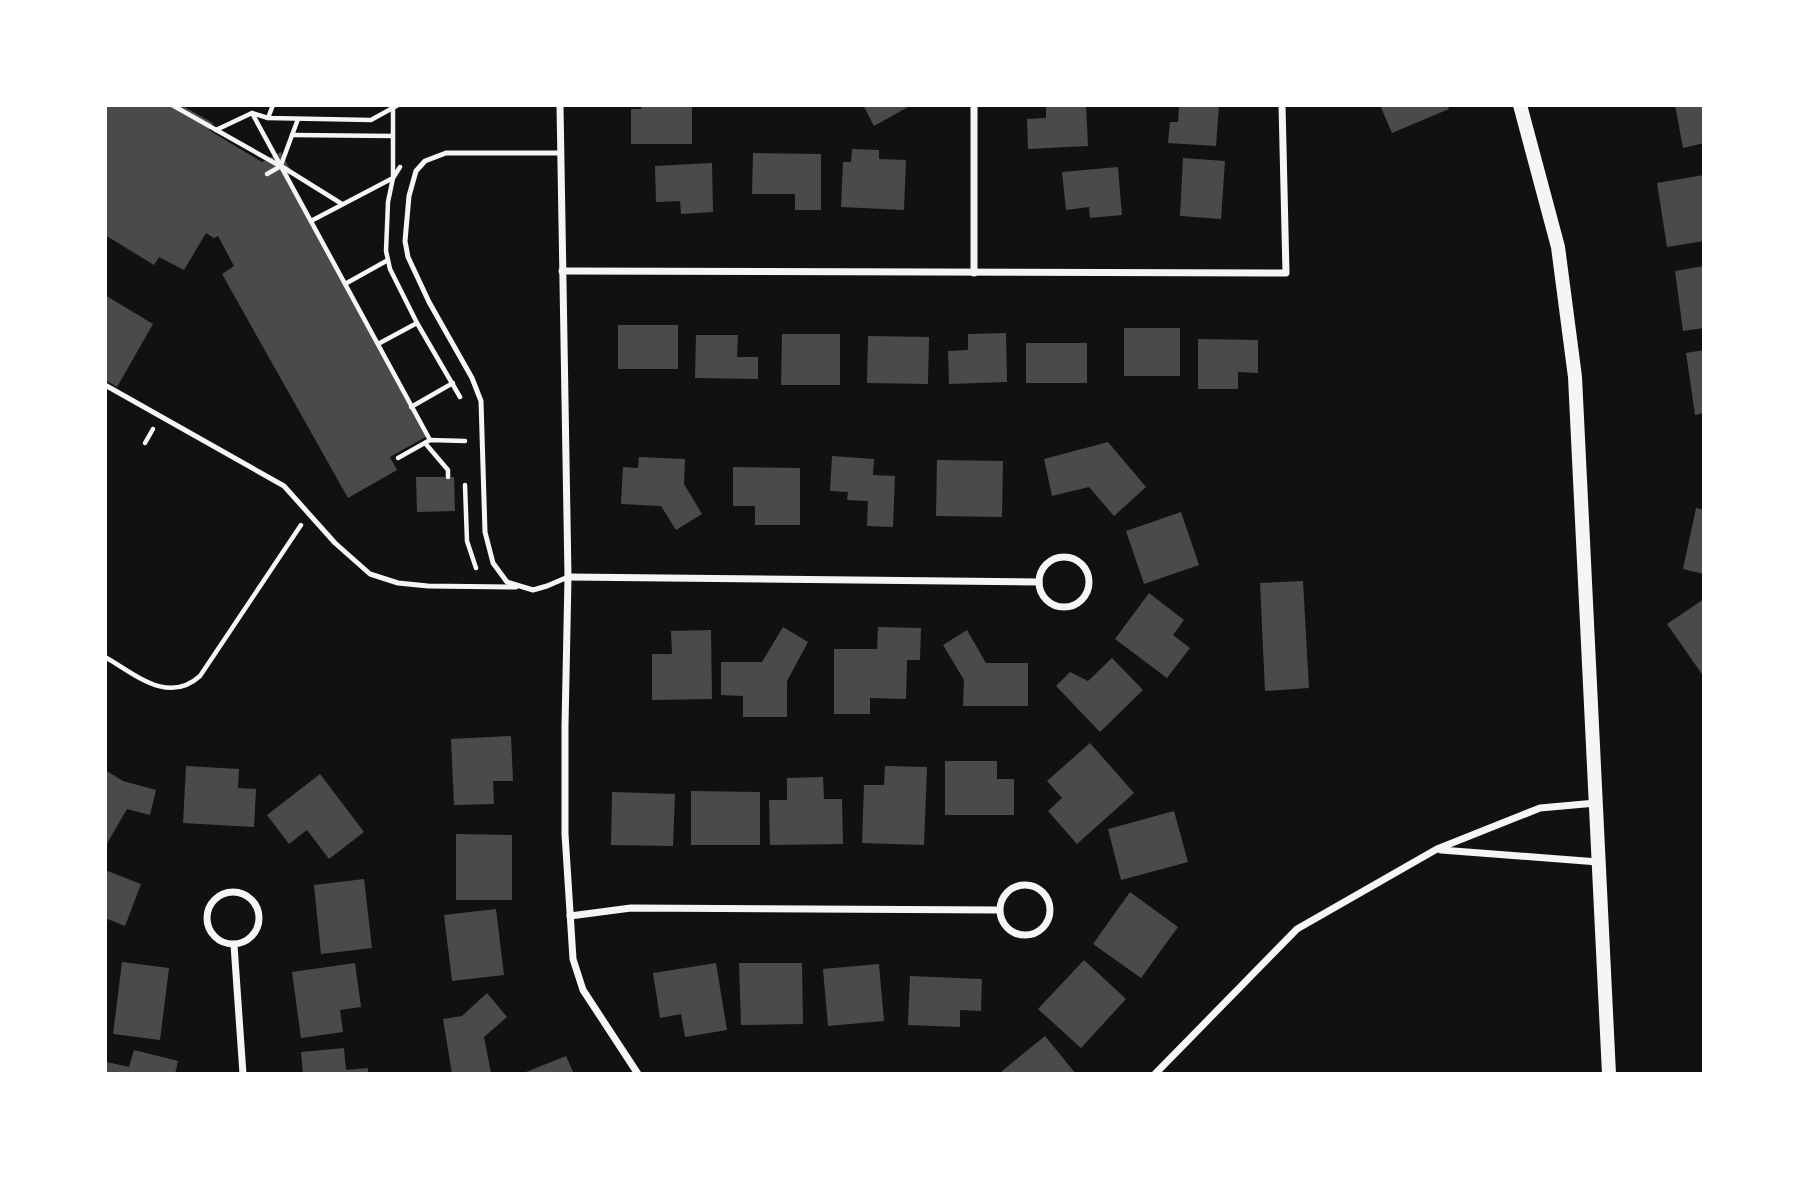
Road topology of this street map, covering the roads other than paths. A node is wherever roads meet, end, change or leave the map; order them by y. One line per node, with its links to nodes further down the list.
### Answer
1 (560, 105): 5 (street)
2 (974, 105): 7 (street)
3 (1282, 105): 7 (street)
4 (1520, 105): 12 (main road)
5 (561, 153): 6 (street); 11 (lane)
6 (562, 271): 7 (street); 9 (street)
7 (974, 273)
8 (105, 385): 11 (lane)
9 (568, 577): 10 (street); 11 (lane); 16 (street)
10 (1039, 582): 10 (street)
11 (519, 587)
12 (1595, 803): 13 (street); 14 (main road)
13 (1437, 849): 14 (street); 20 (street)
14 (1598, 862): 21 (main road)
15 (999, 910): 15 (street); 16 (street)
16 (570, 915): 19 (street)
17 (234, 945): 17 (street); 18 (street)
18 (243, 1074)
19 (638, 1074)
20 (1155, 1074)
21 (1609, 1074)

